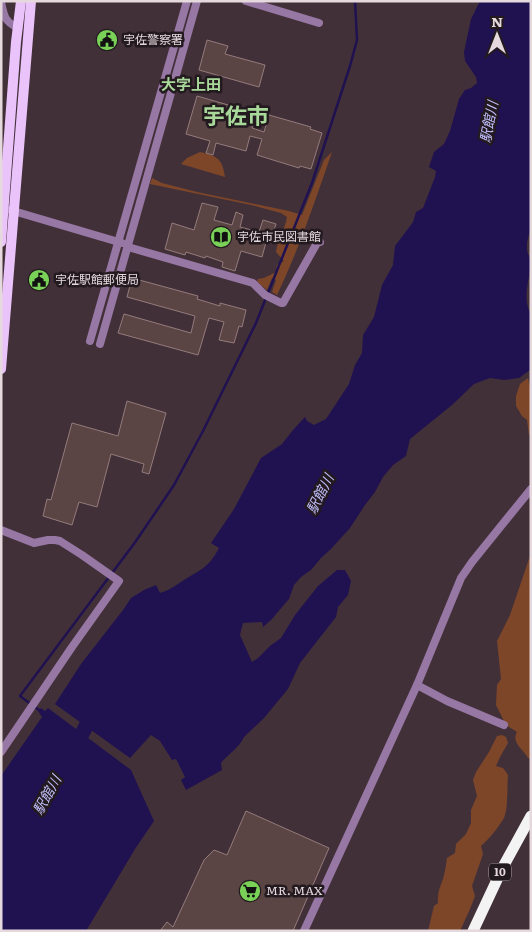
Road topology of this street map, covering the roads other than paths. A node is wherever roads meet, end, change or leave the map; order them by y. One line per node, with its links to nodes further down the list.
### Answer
1 (21, 1): 8 (main road)
2 (31, 1): 10 (main road)
3 (187, 1): 12 (street)
4 (197, 1): 14 (street)
5 (246, 1): 7 (street)
6 (1, 2): 8 (street)
7 (319, 22)
8 (18, 28): 9 (main road)
9 (2, 209): 10 (street); 11 (main road)
10 (15, 211): 12 (street); 17 (main road)
11 (1, 242)
12 (118, 242): 14 (street); 15 (street)
13 (320, 242): 14 (street)
14 (128, 246): 16 (street)
15 (90, 341)
16 (100, 344)
17 (1, 369)
18 (531, 489): 20 (street)
19 (1, 530): 22 (street)
20 (417, 686): 21 (street); 24 (street)
21 (504, 725)
22 (1, 752)
23 (531, 816): 25 (highway, 10)
24 (304, 931)
25 (473, 931)

